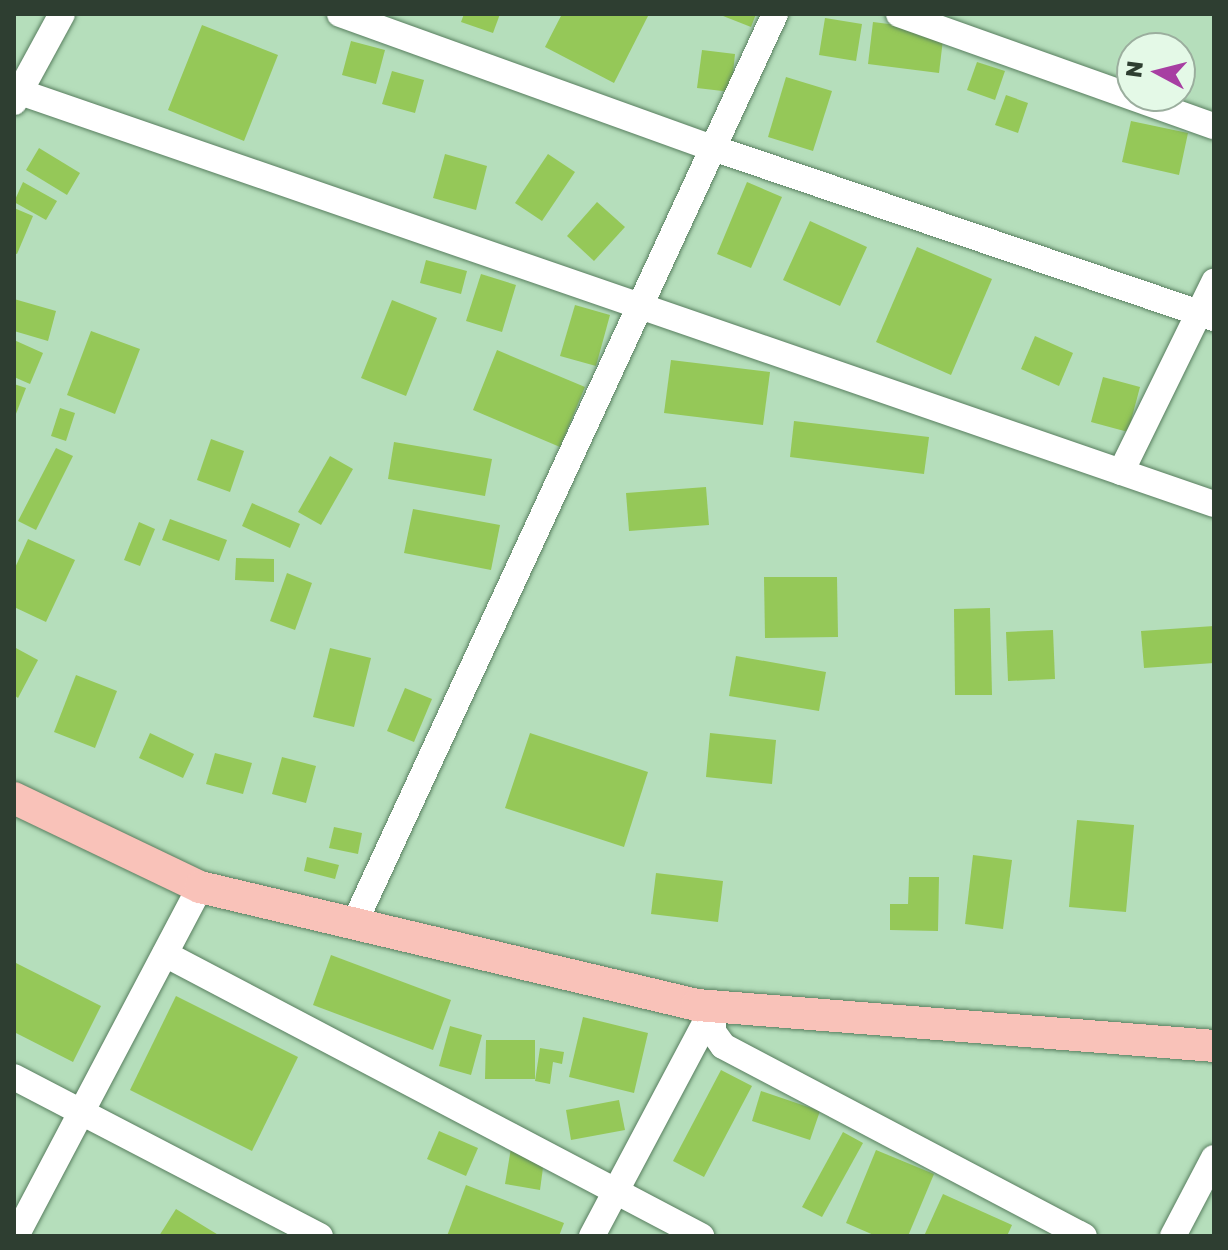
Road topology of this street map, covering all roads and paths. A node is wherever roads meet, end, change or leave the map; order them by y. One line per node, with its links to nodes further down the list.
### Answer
1 (62, 14): 5 (street)
2 (340, 14): 7 (street)
3 (775, 14): 7 (street)
4 (899, 14): 6 (street)
5 (17, 97): 9 (street)
6 (1214, 126)
7 (716, 149): 9 (street); 10 (street)
8 (1214, 282): 10 (street)
9 (642, 307): 11 (street); 15 (street)
10 (1207, 315): 11 (street)
11 (1121, 472): 12 (street)
12 (1214, 504)
13 (14, 798): 14 (main road)
14 (200, 887): 15 (main road); 16 (street)
15 (354, 924): 17 (main road)
16 (165, 954): 20 (street); 22 (street)
17 (713, 1007): 18 (main road); 22 (street); 27 (street)
18 (1214, 1046)
19 (14, 1077): 20 (street)
20 (81, 1113): 23 (street); 24 (street)
21 (1214, 1158): 28 (street)
22 (616, 1190): 25 (street); 26 (street)
23 (16, 1236)
24 (320, 1236)
25 (592, 1236)
26 (701, 1236)
27 (1084, 1236)
28 (1173, 1236)

